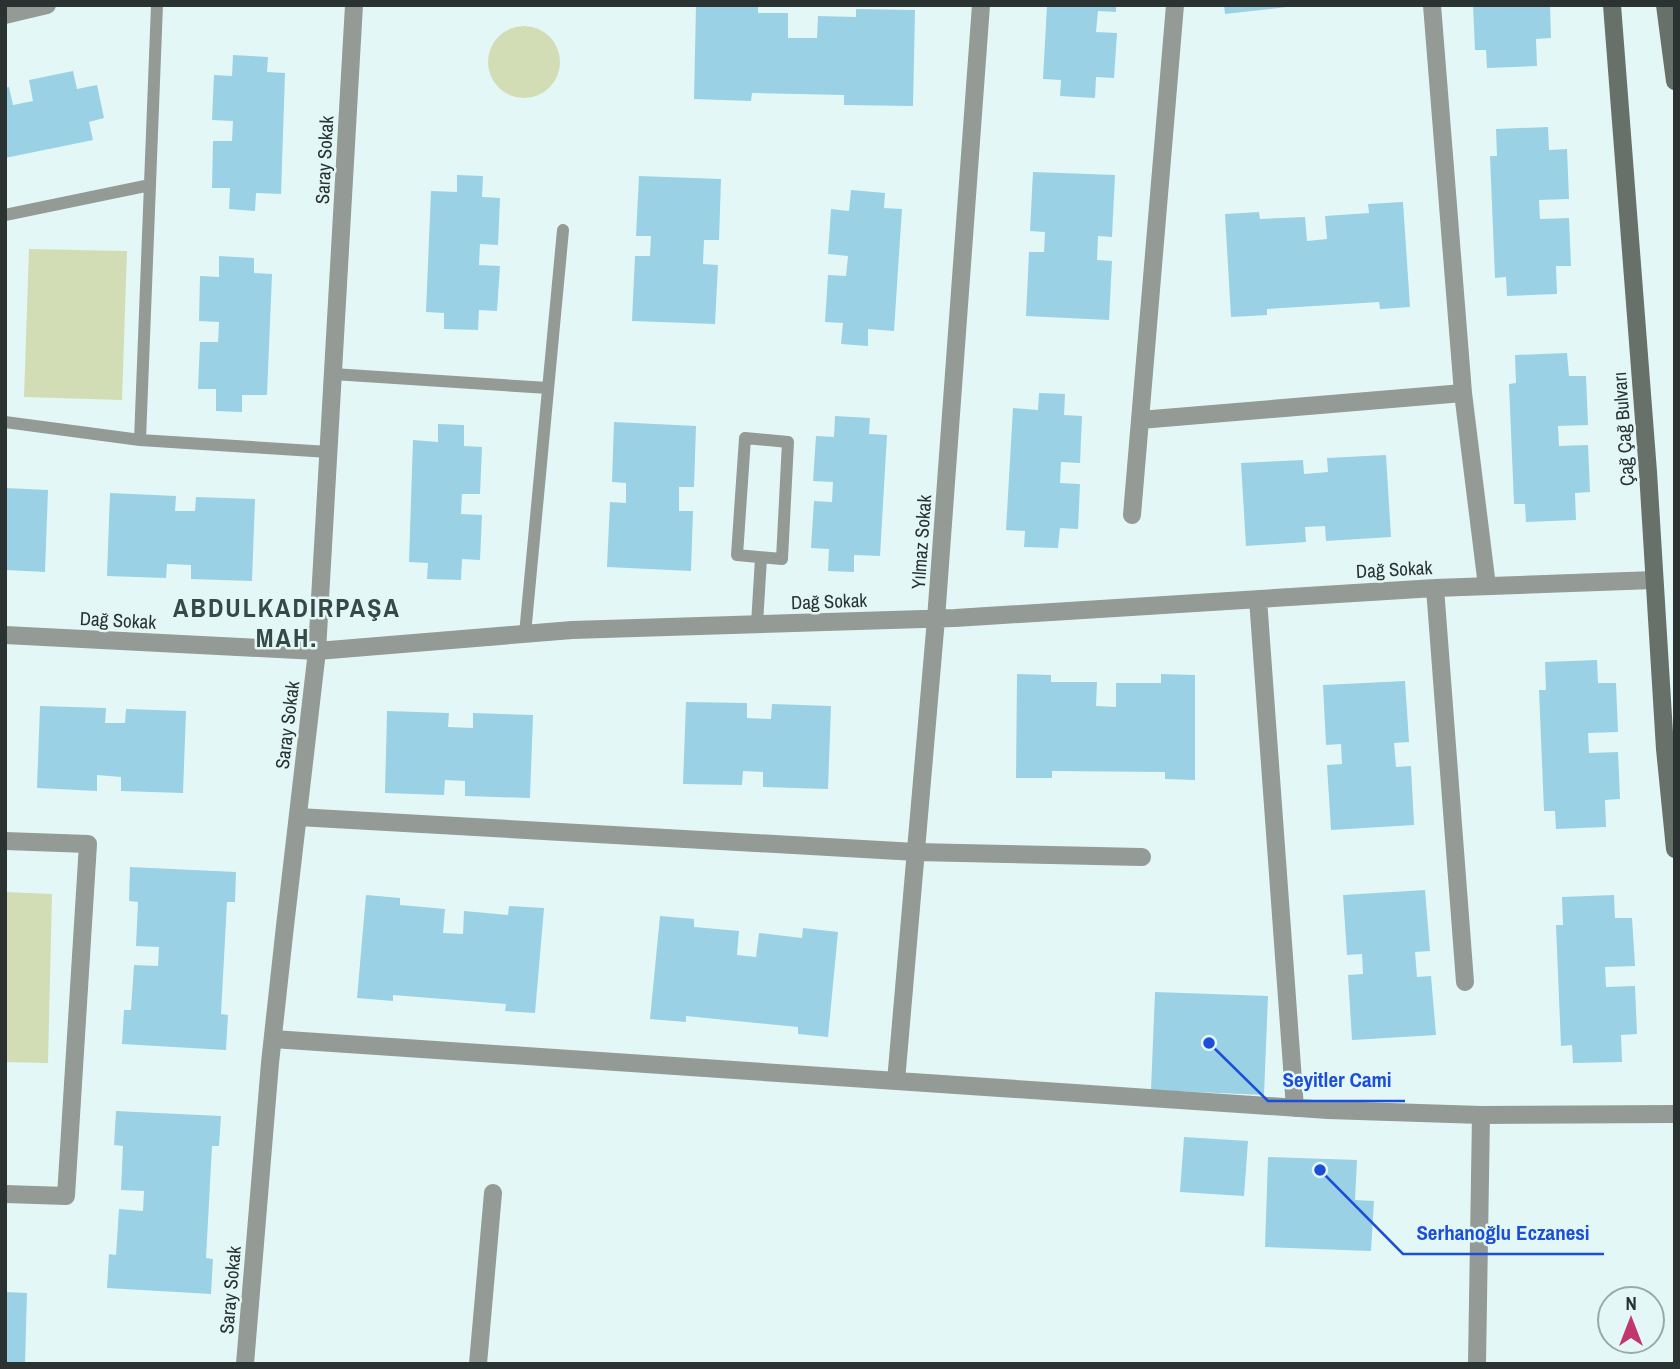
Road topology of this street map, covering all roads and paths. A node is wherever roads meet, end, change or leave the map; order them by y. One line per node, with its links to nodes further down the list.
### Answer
1 (47, 5): 9 (street)
2 (157, 5): 11 (lane)
3 (354, 5): 14 (street, Saray Sokak)
4 (981, 5): 27 (street, Yılmaz Sokak)
5 (1175, 5): 17 (street)
6 (1432, 5): 16 (street)
7 (1612, 5): 23 (main road, Çağ Çağ Bulvarı)
8 (1665, 5): 10 (main road)
9 (5, 15)
10 (1675, 81)
11 (150, 185): 12 (lane); 19 (lane)
12 (5, 215)
13 (564, 230): 15 (lane)
14 (333, 374): 15 (lane); 20 (street, Saray Sokak)
15 (548, 388): 29 (lane)
16 (1463, 393): 17 (street); 24 (street)
17 (1140, 420): 21 (street)
18 (5, 422): 19 (lane)
19 (139, 440): 20 (lane)
20 (329, 452): 31 (street, Saray Sokak)
21 (1132, 515)
22 (761, 558): 22 (lane); 28 (lane)
23 (1654, 580): 24 (street, Dağ Sokak); 34 (main road, Çağ Çağ Bulvarı)
24 (1487, 586): 25 (street, Dağ Sokak)
25 (1435, 588): 26 (street, Dağ Sokak); 37 (street)
26 (1258, 599): 27 (street, Dağ Sokak); 40 (street)
27 (936, 619): 28 (street, Dağ Sokak); 35 (street, Yılmaz Sokak)
28 (757, 624): 29 (street, Dağ Sokak)
29 (525, 634): 31 (street, Dağ Sokak)
30 (5, 635): 31 (street, Dağ Sokak)
31 (317, 651): 32 (street, Saray Sokak)
32 (298, 817): 35 (street); 38 (street, Saray Sokak)
33 (5, 841): 44 (street)
34 (1675, 849)
35 (916, 852): 36 (street); 39 (street, Yılmaz Sokak)
36 (1143, 857)
37 (1465, 982)
38 (273, 1039): 39 (street); 45 (street, Saray Sokak)
39 (896, 1081): 40 (street)
40 (1295, 1108): 42 (street)
41 (1675, 1114): 42 (street)
42 (1481, 1115): 47 (street)
43 (493, 1194): 46 (street)
44 (5, 1195)
45 (245, 1364)
46 (478, 1364)
47 (1477, 1364)

